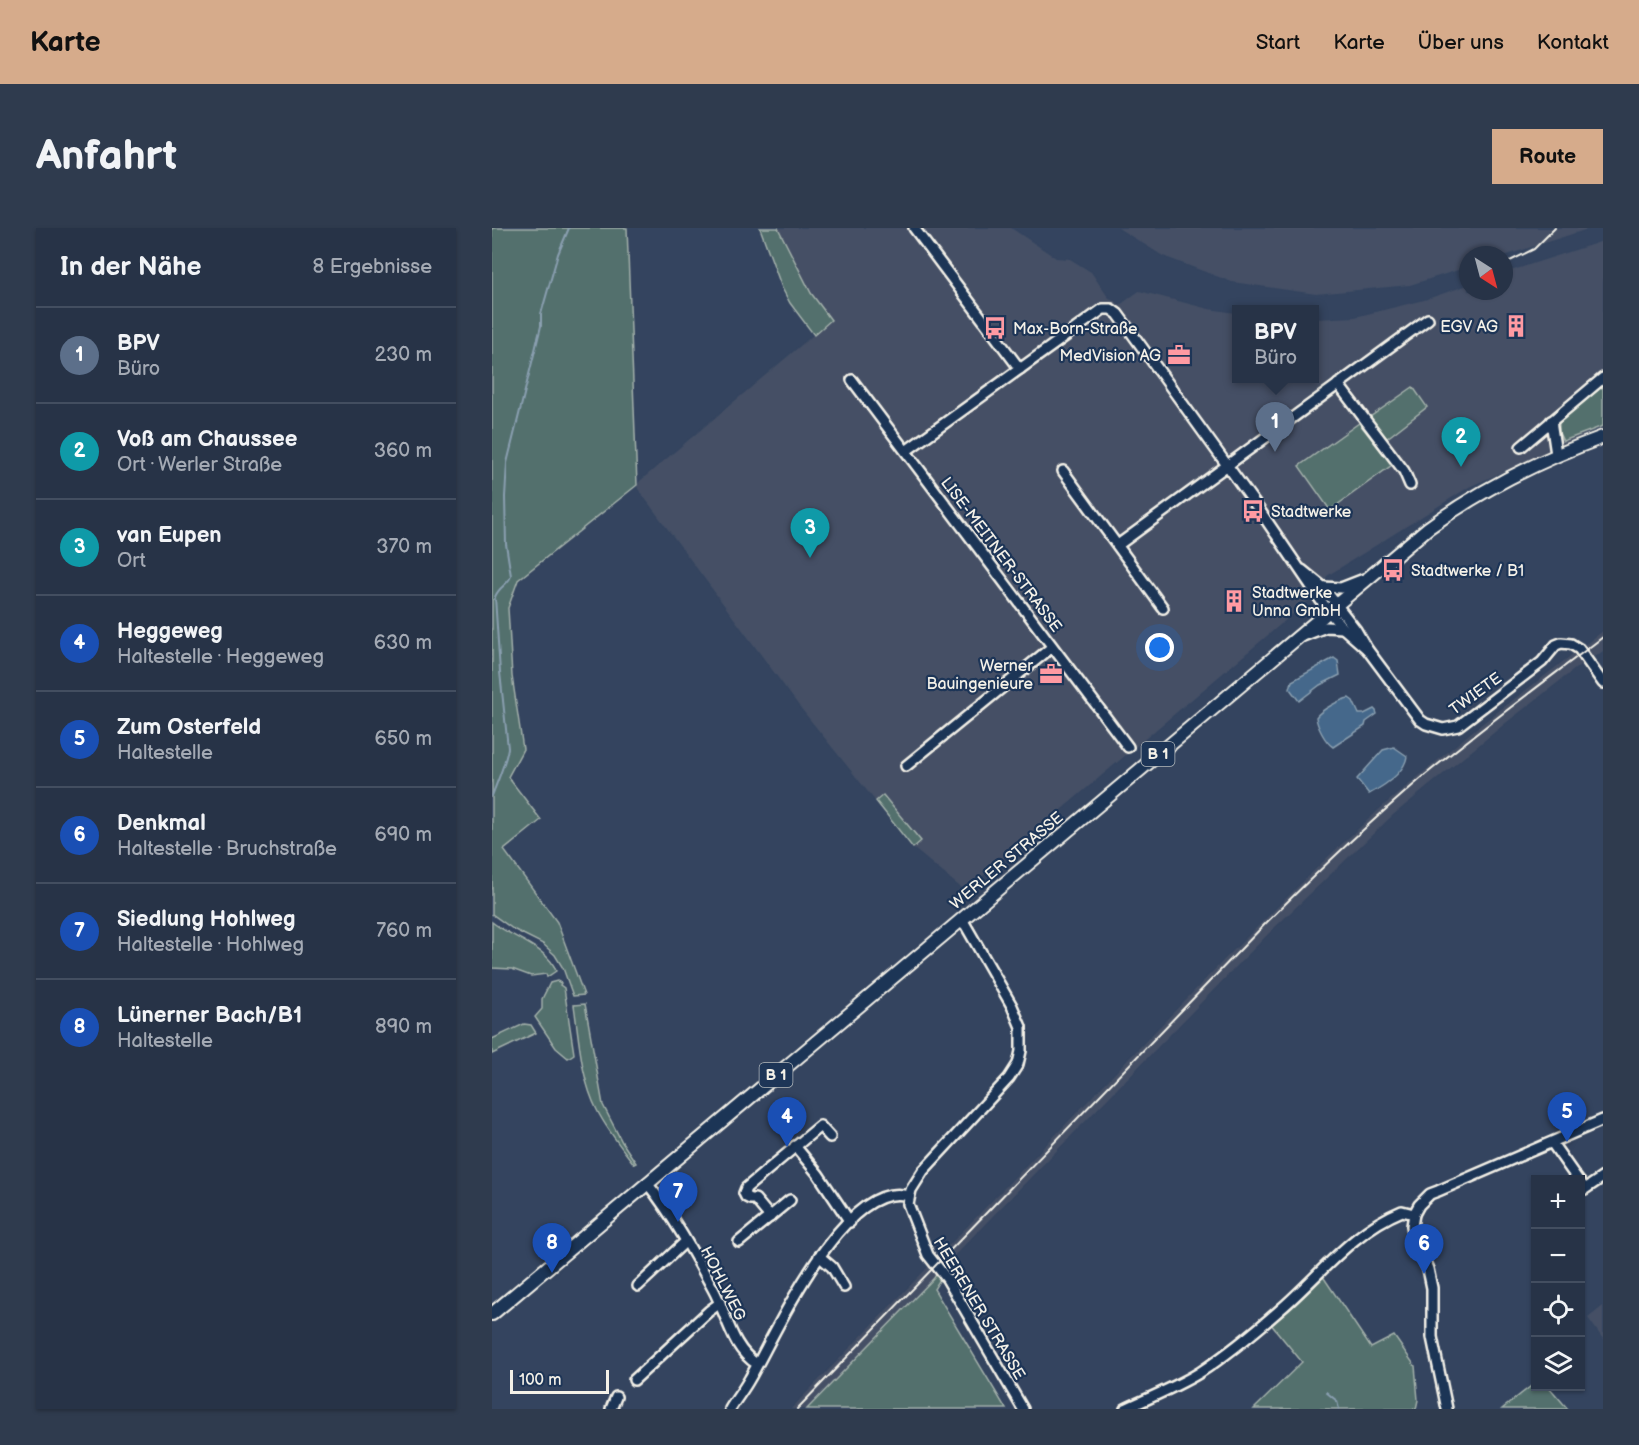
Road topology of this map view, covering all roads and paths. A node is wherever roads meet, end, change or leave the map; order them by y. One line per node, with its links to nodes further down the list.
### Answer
1 (914, 228): 3 (street)
2 (1428, 319): 6 (street)
3 (1020, 369): 10 (street); 12 (street)
4 (1603, 378): 7 (street)
5 (852, 380): 10 (street, LISE-MEITNER-STRASSE)
6 (1338, 384): 12 (street); 14 (street)
7 (1551, 421): 9 (street); 11 (street)
8 (1603, 436): 11 (main road, WERLER STRASSE / B 1)
9 (1521, 447)
10 (906, 451): 23 (street, LISE-MEITNER-STRASSE)
11 (1556, 454): 17 (main road, WERLER STRASSE / B 1)
12 (1226, 465): 15 (street); 16 (street)
13 (1063, 471): 15 (street)
14 (1410, 485)
15 (1118, 545): 19 (street)
16 (1300, 568): 18 (street); 20 (street)
17 (1366, 579): 18 (street); 20 (main road, WERLER STRASSE / B 1)
18 (1323, 587): 20 (street)
19 (1163, 608)
20 (1332, 608): 21 (street, TWIETE); 22 (main road, WERLER STRASSE / B 1); 24 (street, TWIETE)
21 (1343, 628): 22 (street); 24 (street, TWIETE)
22 (1295, 639): 28 (main road, WERLER STRASSE / B 1)
23 (1052, 647): 26 (street, LISE-MEITNER-STRASSE); 27 (street)
24 (1367, 649): 25 (street, TWIETE)
25 (1603, 683)
26 (1128, 747)
27 (906, 766)
28 (962, 919): 35 (main road, WERLER STRASSE / B 1); 37 (street)
29 (1603, 1120): 31 (street)
30 (830, 1137): 32 (street)
31 (1551, 1143): 33 (street); 39 (street)
32 (795, 1146): 40 (street); 41 (street)
33 (1575, 1175)
34 (1603, 1177): 36 (street)
35 (647, 1183): 42 (street, HOHLWEG); 48 (main road, WERLER STRASSE / B 1)
36 (1585, 1189)
37 (908, 1196): 41 (street); 54 (street, HEERENER STRASSE)
38 (790, 1200): 40 (street)
39 (1414, 1214): 55 (street); 56 (street)
40 (770, 1217): 43 (street)
41 (850, 1222): 44 (street)
42 (685, 1242): 45 (street); 47 (street, HOHLWEG)
43 (739, 1242)
44 (819, 1256): 46 (street); 49 (street)
45 (638, 1286)
46 (844, 1287)
47 (720, 1303): 49 (street, HOHLWEG); 50 (street)
48 (492, 1314)
49 (757, 1364): 53 (street)
50 (634, 1380)
51 (616, 1397): 52 (street)
52 (611, 1409)
53 (730, 1409)
54 (1023, 1409)
55 (1125, 1409)
56 (1447, 1409)

